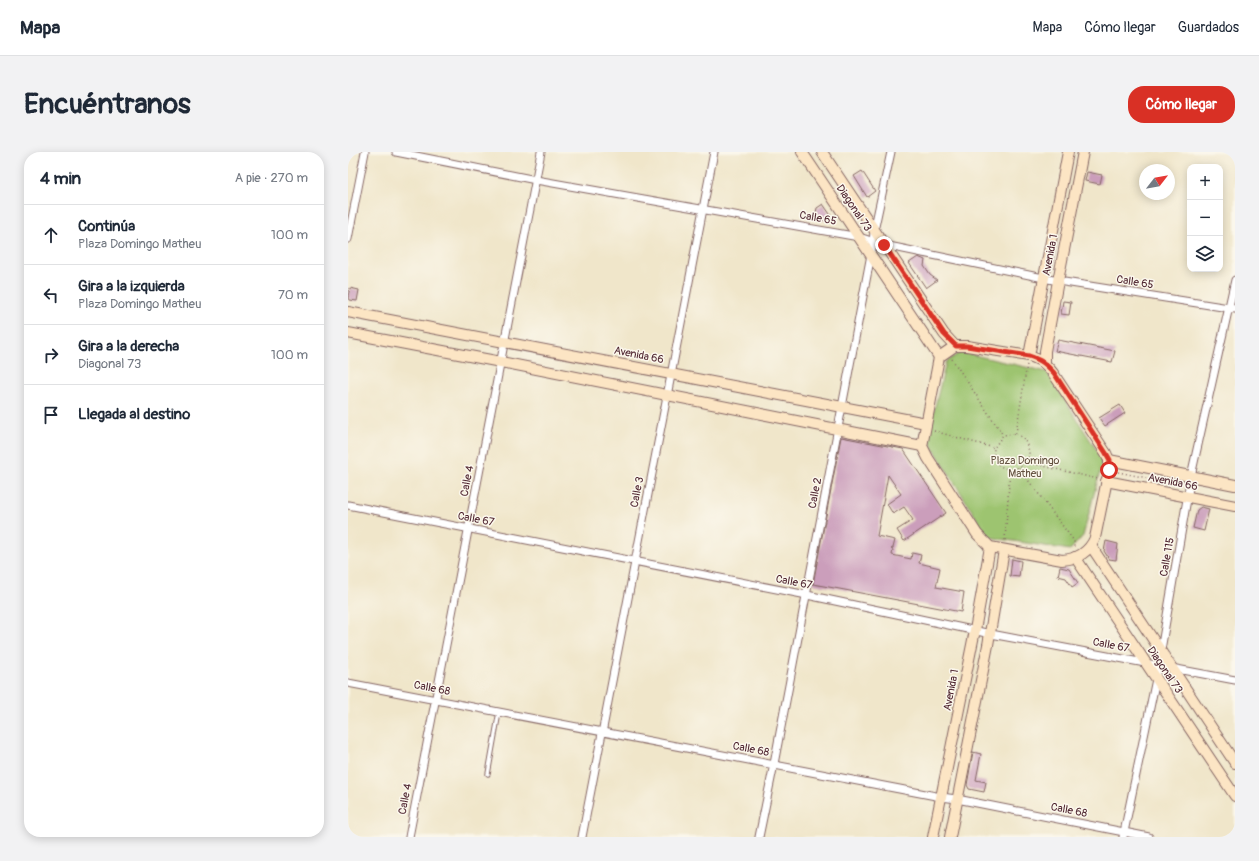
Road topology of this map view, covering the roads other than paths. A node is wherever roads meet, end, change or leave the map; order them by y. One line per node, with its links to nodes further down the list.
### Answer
1 (365, 152): 14 (street)
2 (396, 152): 10 (street, Calle 65)
3 (541, 152): 10 (street, Calle 4)
4 (714, 152): 11 (street, Calle 3)
5 (802, 152): 13 (main road, Diagonal 73)
6 (822, 152): 12 (main road, Diagonal 73)
7 (891, 152): 12 (street, Calle 2)
8 (1068, 152): 17 (main road, Avenida 1)
9 (1083, 152): 19 (main road, Avenida 1)
10 (536, 180): 11 (street, Calle 65); 23 (street, Calle 4)
11 (704, 208): 13 (street, Calle 65); 28 (street, Calle 3)
12 (874, 236): 13 (street, Calle 65); 15 (main road, Diagonal 73); 16 (street, Calle 2)
13 (859, 237): 16 (main road, Diagonal 73)
14 (348, 239)
15 (884, 245): 17 (street, Calle 65); 24 (main road, Diagonal 73)
16 (871, 255): 24 (main road, Diagonal 73); 30 (street, Calle 2)
17 (1044, 277): 19 (street, Calle 65); 25 (main road, Avenida 1)
18 (1235, 280): 20 (street, Calle 115)
19 (1058, 281): 20 (street, Calle 65); 27 (main road, Avenida 1)
20 (1232, 308): 35 (street, Calle 115)
21 (348, 312): 23 (main road, Avenida 66)
22 (348, 333): 26 (main road)
23 (505, 342): 26 (street, Calle 4); 28 (main road, Avenida 66)
24 (947, 351): 25 (main road); 31 (main road)
25 (1029, 356): 27 (main road)
26 (501, 362): 29 (main road); 41 (street, Calle 4)
27 (1045, 363): 34 (main road)
28 (671, 374): 29 (street, Calle 3); 30 (main road, Avenida 66)
29 (667, 395): 32 (main road); 46 (street, Calle 3)
30 (843, 407): 31 (main road, Avenida 66); 32 (street, Calle 2)
31 (926, 423): 33 (main road)
32 (839, 429): 33 (main road); 47 (street, Calle 2)
33 (922, 446): 43 (main road)
34 (1109, 465): 35 (main road, Avenida 66); 36 (main road)
35 (1191, 476): 37 (main road, Avenida 66); 38 (street, Calle 115)
36 (1106, 481): 38 (main road, Avenida 66); 42 (main road)
37 (1235, 485)
38 (1189, 492): 40 (main road, Avenida 66); 50 (street, Calle 115)
39 (348, 505): 41 (street, Calle 67)
40 (1235, 506)
41 (469, 528): 46 (street, Calle 67); 57 (street, Calle 4)
42 (1091, 546): 45 (main road); 50 (main road, Diagonal 73)
43 (990, 547): 44 (main road); 48 (main road, Avenida 1)
44 (1004, 550): 45 (main road); 49 (main road)
45 (1075, 557): 51 (main road, Diagonal 73)
46 (635, 561): 47 (street, Calle 67); 59 (street, Calle 3)
47 (807, 595): 48 (street, Calle 67); 61 (street, Calle 2)
48 (975, 630): 49 (street, Calle 67); 64 (main road, Avenida 1)
49 (991, 634): 51 (street, Calle 67); 65 (main road)
50 (1161, 652): 52 (street, Calle 115); 53 (main road, Diagonal 73)
51 (1145, 662): 52 (street, Calle 67); 54 (main road, Diagonal 73)
52 (1158, 665): 53 (street, Calle 67); 54 (street, Calle 115)
53 (1171, 668): 55 (street, Calle 67); 60 (main road, Diagonal 73)
54 (1156, 679): 63 (main road, Diagonal 73); 66 (street, Calle 115)
55 (1235, 680)
56 (348, 683): 57 (street, Calle 68)
57 (436, 700): 58 (street, Calle 68); 67 (street, Calle 4)
58 (499, 712): 59 (street, Calle 68); 62 (lane)
59 (603, 732): 61 (street, Calle 68); 68 (street, Calle 3)
60 (1235, 763)
61 (774, 764): 64 (street, Calle 68); 69 (street, Calle 2)
62 (488, 774)
63 (1235, 796)
64 (941, 797): 65 (street, Calle 68); 70 (main road, Avenida 1)
65 (957, 799): 66 (street, Calle 68); 71 (main road)
66 (1123, 834): 72 (street, Calle 68)
67 (409, 837)
68 (582, 837)
69 (759, 837)
70 (933, 837)
71 (950, 837)
72 (1149, 837)

